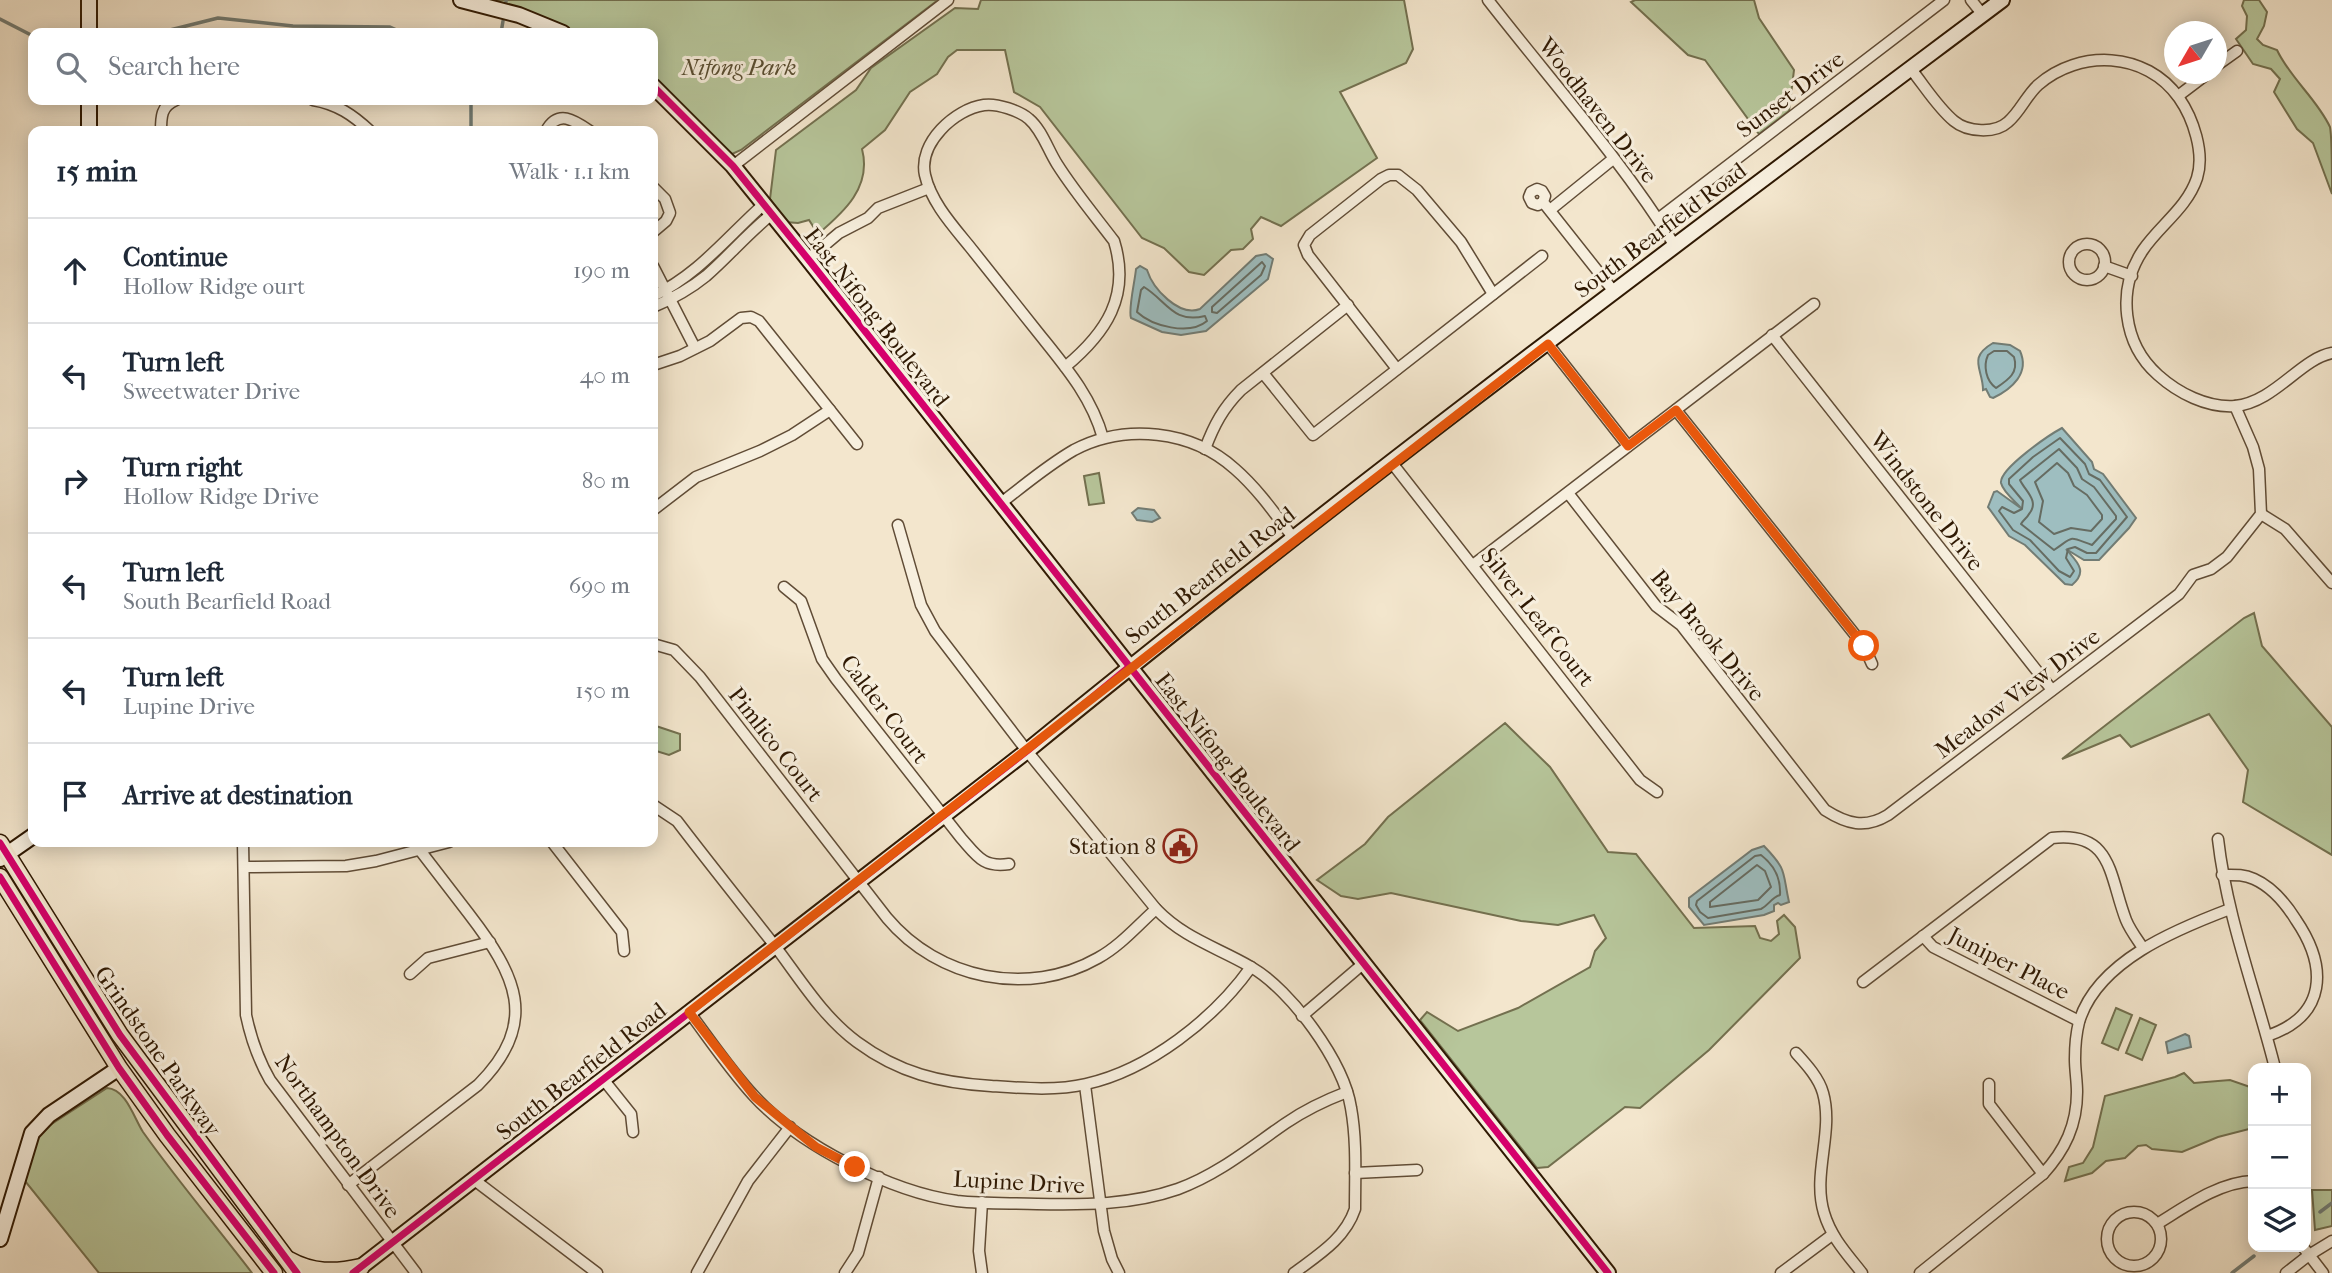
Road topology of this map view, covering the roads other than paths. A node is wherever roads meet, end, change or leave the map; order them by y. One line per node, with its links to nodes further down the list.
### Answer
1 (89, 0): 9 (street)
2 (461, 0): 10 (street)
3 (948, 0): 26 (street)
4 (1488, 0): 25 (street, Woodhaven Drive)
5 (1944, 0): 30 (street, Sunset Drive)
6 (1971, 0): 8 (street)
7 (2002, 0): 8 (street, South Bearfield Road)
8 (1983, 15): 13 (street, South Bearfield Road)
9 (89, 28)
10 (551, 28)
11 (2237, 51): 12 (street)
12 (2227, 58)
13 (1910, 68): 16 (street); 33 (street, South Bearfield Road)
14 (2194, 84): 16 (street)
15 (658, 91): 26 (street, East Nifong Boulevard)
16 (2178, 96): 40 (street)
17 (89, 105): 20 (street)
18 (166, 105): 21 (street)
19 (334, 105): 22 (street)
20 (89, 126)
21 (161, 126)
22 (364, 126)
23 (549, 126): 24 (street)
24 (583, 126)
25 (1613, 159): 30 (street, Woodhaven Drive); 41 (street)
26 (733, 166): 29 (street, East Nifong Boulevard)
27 (929, 188): 37 (street); 53 (street); 53 (street)
28 (658, 192): 31 (street)
29 (768, 209): 32 (street); 34 (street); 37 (street, East Nifong Boulevard)
30 (1658, 219): 33 (street, Woodhaven Drive)
31 (658, 228)
32 (723, 242): 34 (street); 35 (street)
33 (1675, 246): 41 (street, South Bearfield Road)
34 (732, 250): 35 (street)
35 (719, 255): 43 (street)
36 (1542, 256): 42 (street)
37 (807, 259): 65 (street, East Nifong Boulevard)
38 (2104, 266): 40 (street)
39 (658, 276): 43 (street)
40 (2132, 276): 56 (street)
41 (1615, 293): 49 (street, South Bearfield Road)
42 (1493, 294): 47 (street); 54 (street)
43 (668, 295): 44 (street); 45 (street); 50 (street)
44 (658, 296)
45 (658, 303)
46 (1814, 304): 48 (street)
47 (1348, 305): 54 (street); 55 (street)
48 (1772, 335): 58 (street); 76 (street, Windstone Drive)
49 (1548, 344): 61 (street); 63 (street, South Bearfield Road)
50 (695, 348): 52 (street); 57 (street)
51 (2332, 353): 56 (street)
52 (658, 363)
53 (1065, 367): 59 (street)
54 (1397, 369): 55 (street)
55 (1263, 373): 62 (street)
56 (2235, 406): 67 (street)
57 (830, 410): 60 (street); 66 (street)
58 (1676, 410): 61 (street); 74 (street)
59 (1102, 438): 62 (street); 65 (street)
60 (858, 444)
61 (1628, 446): 64 (street)
62 (1205, 449): 69 (street)
63 (1392, 463): 69 (street, South Bearfield Road); 70 (street, Silver Leaf Court)
64 (1568, 493): 70 (street); 81 (street, Bay Brook Drive)
65 (1000, 504): 75 (street, East Nifong Boulevard)
66 (658, 506)
67 (2261, 514): 71 (street); 76 (street, Meadow View Drive)
68 (898, 525): 77 (street)
69 (1294, 539): 75 (street, South Bearfield Road)
70 (1473, 565): 78 (street, Silver Leaf Court)
71 (2332, 583)
72 (784, 587): 80 (street, Calder Court)
73 (658, 645): 93 (street, Pimlico Court)
74 (1872, 664)
75 (1129, 667): 77 (street, South Bearfield Road); 101 (street, East Nifong Boulevard)
76 (2052, 690): 81 (street, Meadow View Drive)
77 (1027, 751): 80 (street, South Bearfield Road); 94 (street)
78 (1657, 792)
79 (658, 808): 98 (street)
80 (943, 816): 89 (street, Calder Court); 93 (street, South Bearfield Road)
81 (1854, 824)
82 (28, 839): 88 (street)
83 (2218, 839): 91 (street)
84 (243, 847): 90 (street, Northampton Drive)
85 (428, 847): 87 (street)
86 (556, 847): 100 (street)
87 (419, 849): 90 (street); 97 (street)
88 (2, 852): 136 (main road, Grindstone Parkway)
89 (1009, 864)
90 (244, 867): 124 (street, Northampton Drive)
91 (2222, 875): 95 (street); 108 (street)
92 (0, 877): 111 (main road, Grindstone Parkway)
93 (858, 881): 94 (street, Pimlico Court); 98 (street, South Bearfield Road)
94 (1156, 909): 102 (street)
95 (2230, 909): 99 (street, Juniper Place); 108 (street)
96 (1923, 936): 99 (street, Juniper Place); 104 (street, Juniper Place); 107 (street, Juniper Place)
97 (491, 942): 103 (street); 124 (street)
98 (774, 946): 105 (street, South Bearfield Road); 114 (street)
99 (2143, 948): 107 (street, Juniper Place)
100 (624, 951)
101 (1364, 963): 106 (street); 148 (street, East Nifong Boulevard)
102 (1251, 967): 106 (street); 114 (street)
103 (410, 974)
104 (1863, 982)
105 (689, 1012): 112 (street, South Bearfield Road); 116 (street, Lupine Drive)
106 (1302, 1016): 115 (street)
107 (2080, 1021): 120 (street, Juniper Place)
108 (2267, 1036): 110 (street)
109 (1796, 1052): 128 (street)
110 (2274, 1063)
111 (120, 1068): 129 (street); 132 (main road, Grindstone Parkway)
112 (603, 1079): 117 (street); 122 (street, South Bearfield Road)
113 (1989, 1084): 120 (street)
114 (1085, 1085): 126 (street)
115 (1347, 1092): 119 (street); 126 (street, Lupine Drive)
116 (790, 1127): 121 (street, Lupine Drive); 143 (street)
117 (633, 1132)
118 (1417, 1170): 119 (street)
119 (1355, 1174): 147 (street)
120 (2043, 1174): 151 (street, Juniper Place)
121 (878, 1177): 125 (street, Lupine Drive); 144 (street)
122 (473, 1179): 131 (street, South Bearfield Road); 142 (street)
123 (2248, 1181): 127 (street)
124 (348, 1185): 131 (street, Northampton Drive)
125 (982, 1202): 126 (street, Lupine Drive); 145 (street)
126 (1101, 1205): 146 (street)
127 (2157, 1224): 127 (street)
128 (1832, 1235): 149 (street); 150 (street)
129 (0, 1239)
130 (2332, 1241): 133 (street)
131 (392, 1242): 137 (street, South Bearfield Road); 141 (street, Northampton Drive)
132 (255, 1248): 138 (main road); 139 (main road, Grindstone Parkway)
133 (2311, 1249)
134 (2305, 1252): 152 (street)
135 (2307, 1252): 153 (street)
136 (285, 1258): 137 (main road); 140 (main road, Grindstone Parkway)
137 (357, 1271)
138 (264, 1273)
139 (274, 1273)
140 (296, 1273)
141 (416, 1273)
142 (597, 1273)
143 (697, 1273)
144 (845, 1273)
145 (982, 1273)
146 (1119, 1273)
147 (1294, 1273)
148 (1608, 1273)
149 (1781, 1273)
150 (1862, 1273)
151 (1920, 1273)
152 (2286, 1273)
153 (2323, 1273)

